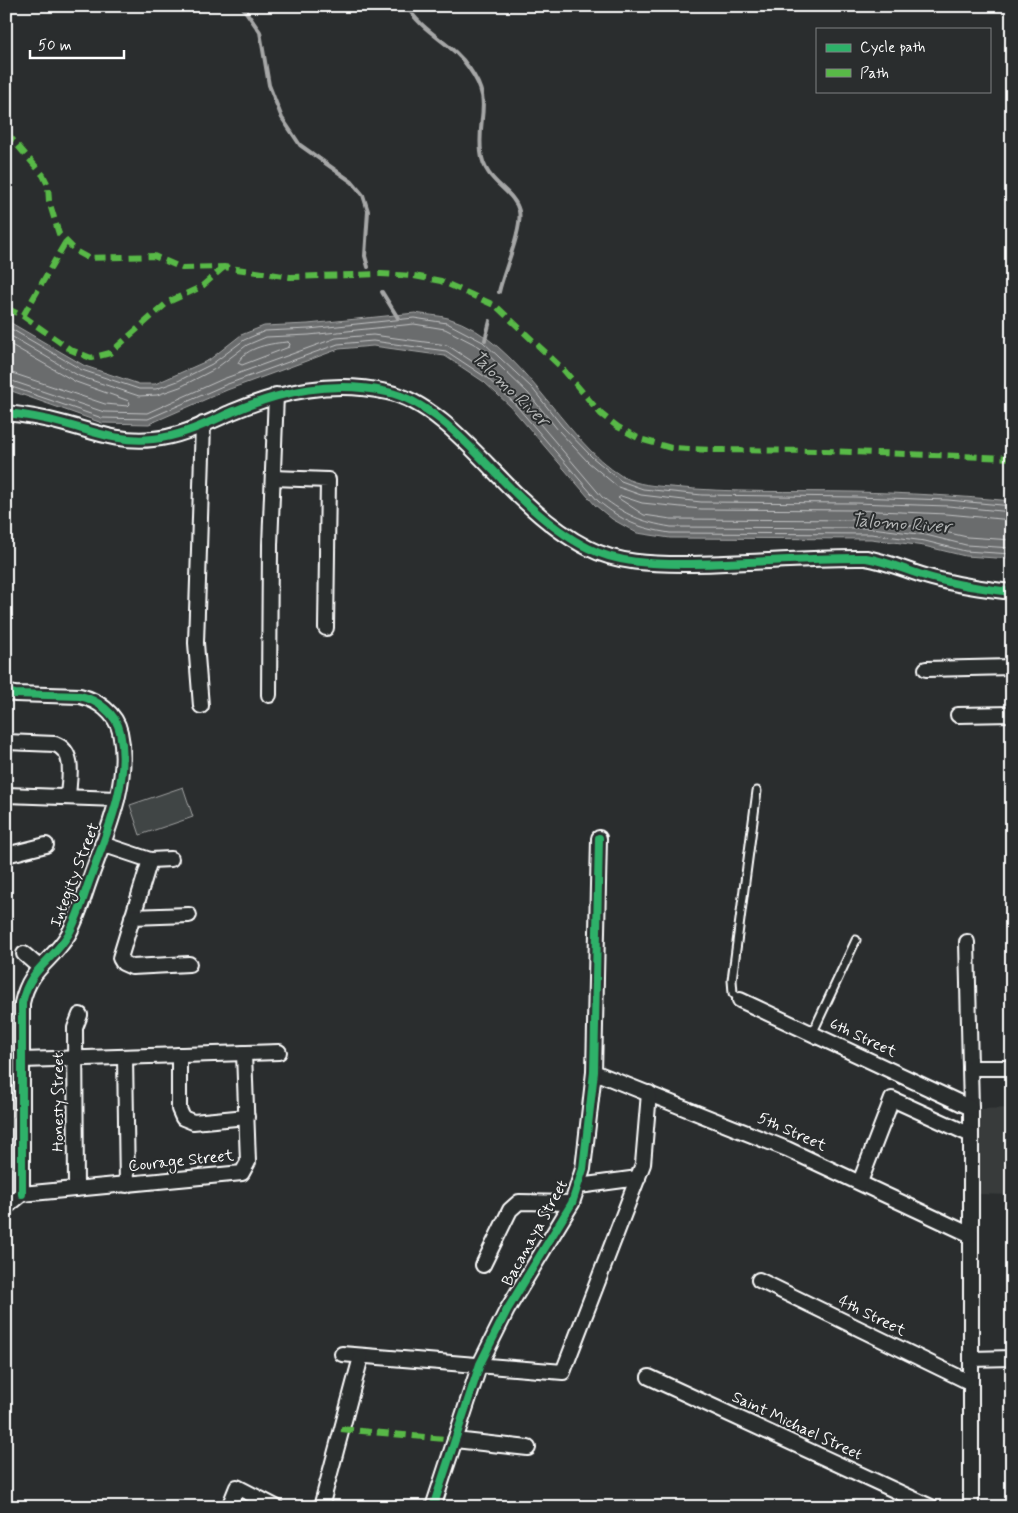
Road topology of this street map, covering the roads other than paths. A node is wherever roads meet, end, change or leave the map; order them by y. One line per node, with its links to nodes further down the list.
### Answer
1 (276, 394): 3 (street); 4 (street); 5 (street)
2 (6, 413): 3 (street)
3 (203, 424): 11 (street)
4 (273, 478): 6 (street); 10 (street)
5 (1012, 592)
6 (326, 628)
7 (1012, 667): 8 (street)
8 (926, 669)
9 (6, 692): 18 (street, Integity Street)
10 (269, 695)
11 (201, 706)
12 (958, 714): 13 (street)
13 (1012, 714)
14 (6, 742): 17 (street)
15 (757, 791): 32 (lane)
16 (6, 795): 17 (street)
17 (68, 796): 18 (street)
18 (117, 799): 21 (street, Integity Street)
19 (599, 838): 43 (street, Bacanaya Street)
20 (46, 844): 22 (street)
21 (102, 844): 24 (street); 31 (street, Integity Street)
22 (6, 855)
23 (171, 859): 24 (street)
24 (150, 860): 26 (street)
25 (189, 915): 26 (street)
26 (132, 917): 30 (street)
27 (856, 940): 34 (lane)
28 (967, 942): 41 (street)
29 (24, 954): 31 (street)
30 (189, 964)
31 (39, 967): 40 (street, Integity Street)
32 (740, 1000): 34 (street, 6th Street)
33 (80, 1015): 39 (street, Honesty Street)
34 (812, 1034): 45 (street, 6th Street)
35 (279, 1052): 36 (street)
36 (244, 1053): 37 (street); 46 (street, Courage Street)
37 (179, 1055): 38 (street); 46 (street)
38 (125, 1056): 39 (street); 50 (street)
39 (75, 1058): 40 (street); 52 (street, Honesty Street)
40 (22, 1060): 53 (street, Integity Street)
41 (970, 1068): 42 (street); 45 (street)
42 (1012, 1068)
43 (594, 1072): 44 (street, 5th Street); 51 (street, Bacanaya Street)
44 (649, 1093): 48 (street); 49 (street, 5th Street)
45 (971, 1108): 47 (street)
46 (247, 1117): 50 (street, Courage Street)
47 (971, 1135): 49 (street); 56 (street)
48 (638, 1178): 51 (street); 63 (street)
49 (860, 1182): 56 (street, 5th Street)
50 (127, 1185): 52 (street, Courage Street)
51 (579, 1186): 54 (street, Bacanaya Street)
52 (76, 1190): 53 (street, Courage Street)
53 (22, 1194): 55 (street)
54 (572, 1203): 57 (street); 63 (street, Bacanaya Street)
55 (6, 1207)
56 (971, 1235): 62 (street)
57 (483, 1265)
58 (759, 1280): 65 (street, 4th Street)
59 (342, 1354): 60 (street)
60 (361, 1357): 63 (street); 70 (street)
61 (1012, 1358): 62 (street)
62 (971, 1359): 65 (street)
63 (480, 1364): 66 (street, Bacanaya Street)
64 (649, 1377): 72 (street, Saint Michael Street)
65 (971, 1383): 73 (street)
66 (455, 1440): 67 (street); 71 (street, Bacanaya Street)
67 (528, 1448)
68 (229, 1507): 69 (street)
69 (276, 1507)
70 (321, 1507)
71 (433, 1507)
72 (931, 1507)
73 (971, 1507)

